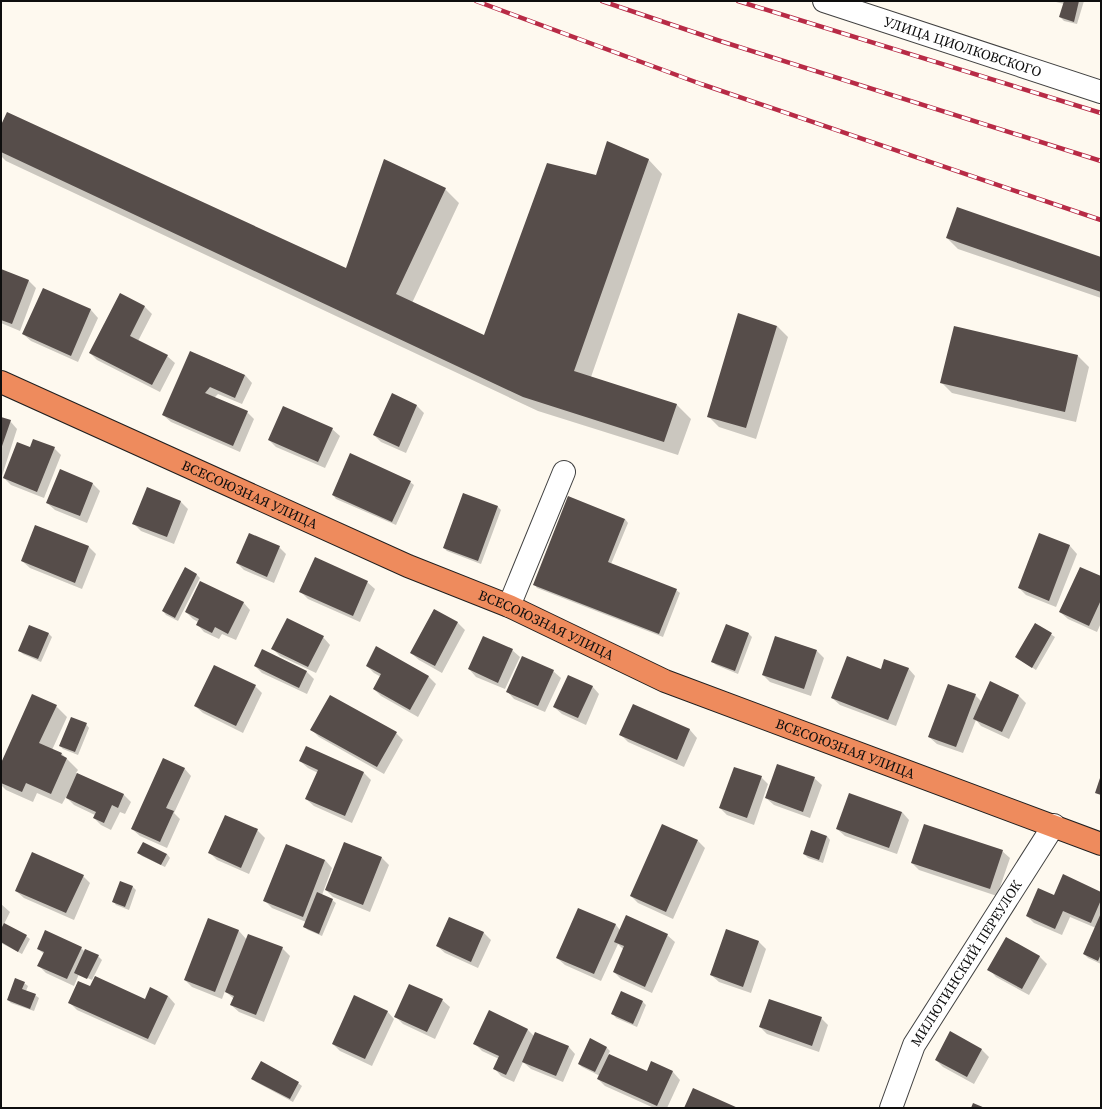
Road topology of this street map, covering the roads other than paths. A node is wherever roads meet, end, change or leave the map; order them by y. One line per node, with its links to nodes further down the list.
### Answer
1 (824, 1): 2 (street, УЛИЦА ЦИОЛКОВСКОГО)
2 (1101, 92)
3 (1, 382): 5 (highway, ВСЕСОЮЗНАЯ УЛИЦА)
4 (564, 472): 5 (street)
5 (509, 606): 6 (highway, ВСЕСОЮЗНАЯ УЛИЦА)
6 (1054, 825): 7 (highway, ВСЕСОЮЗНАЯ УЛИЦА); 8 (street, МИЛЮТИНСКИЙ ПЕРЕУЛОК)
7 (1101, 844)
8 (891, 1108)

